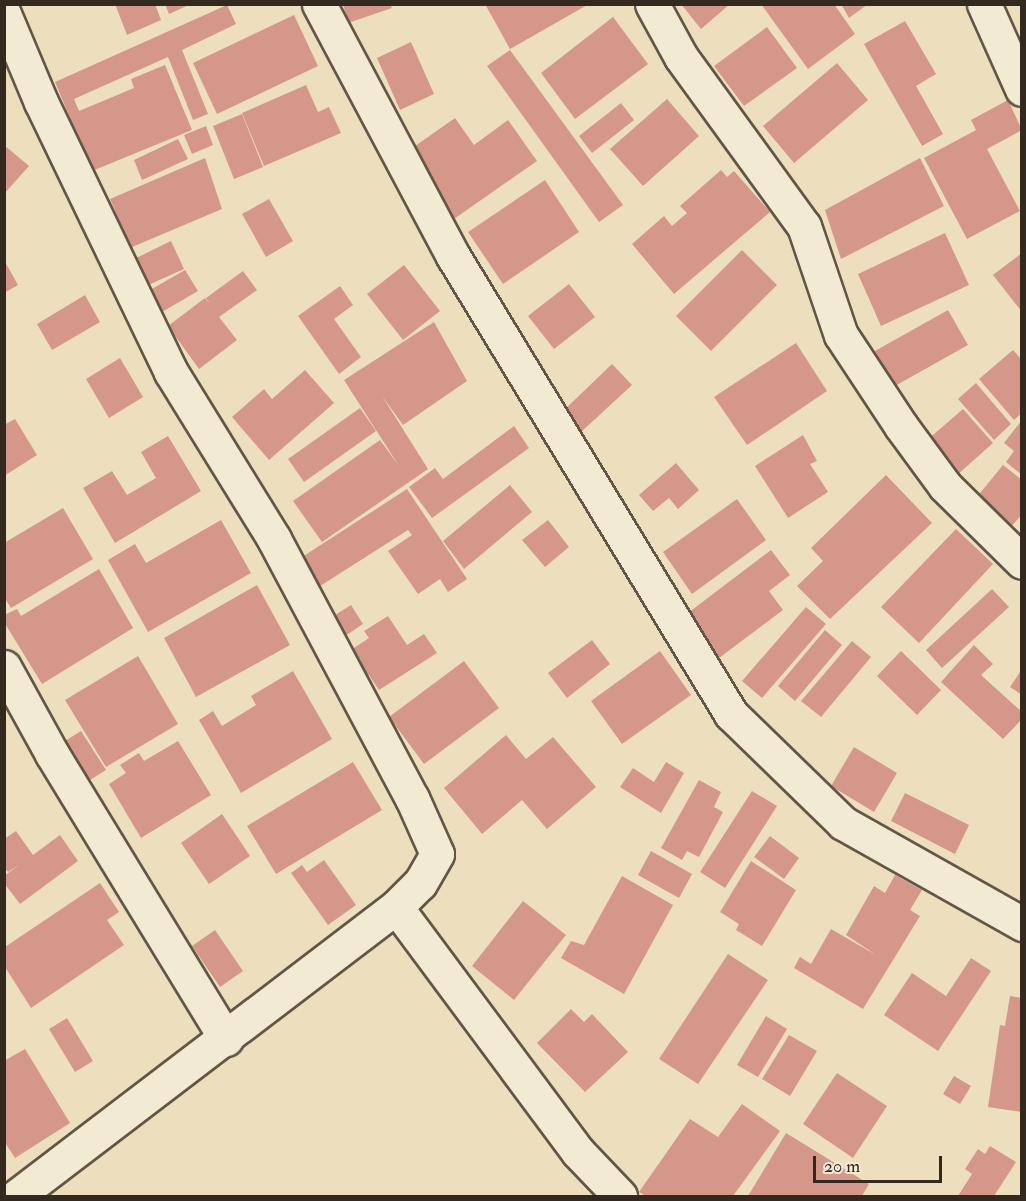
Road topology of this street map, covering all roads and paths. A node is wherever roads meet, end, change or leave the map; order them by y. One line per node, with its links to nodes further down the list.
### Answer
1 (319, 4): 9 (street)
2 (652, 4): 6 (street)
3 (984, 4): 5 (street)
4 (4, 14): 8 (street)
5 (1022, 89)
6 (1022, 562)
7 (4, 667): 10 (street)
8 (396, 907): 10 (street); 13 (street)
9 (1022, 924)
10 (226, 1039): 11 (street)
11 (54, 1187): 12 (street)
12 (16, 1197)
13 (620, 1197)

